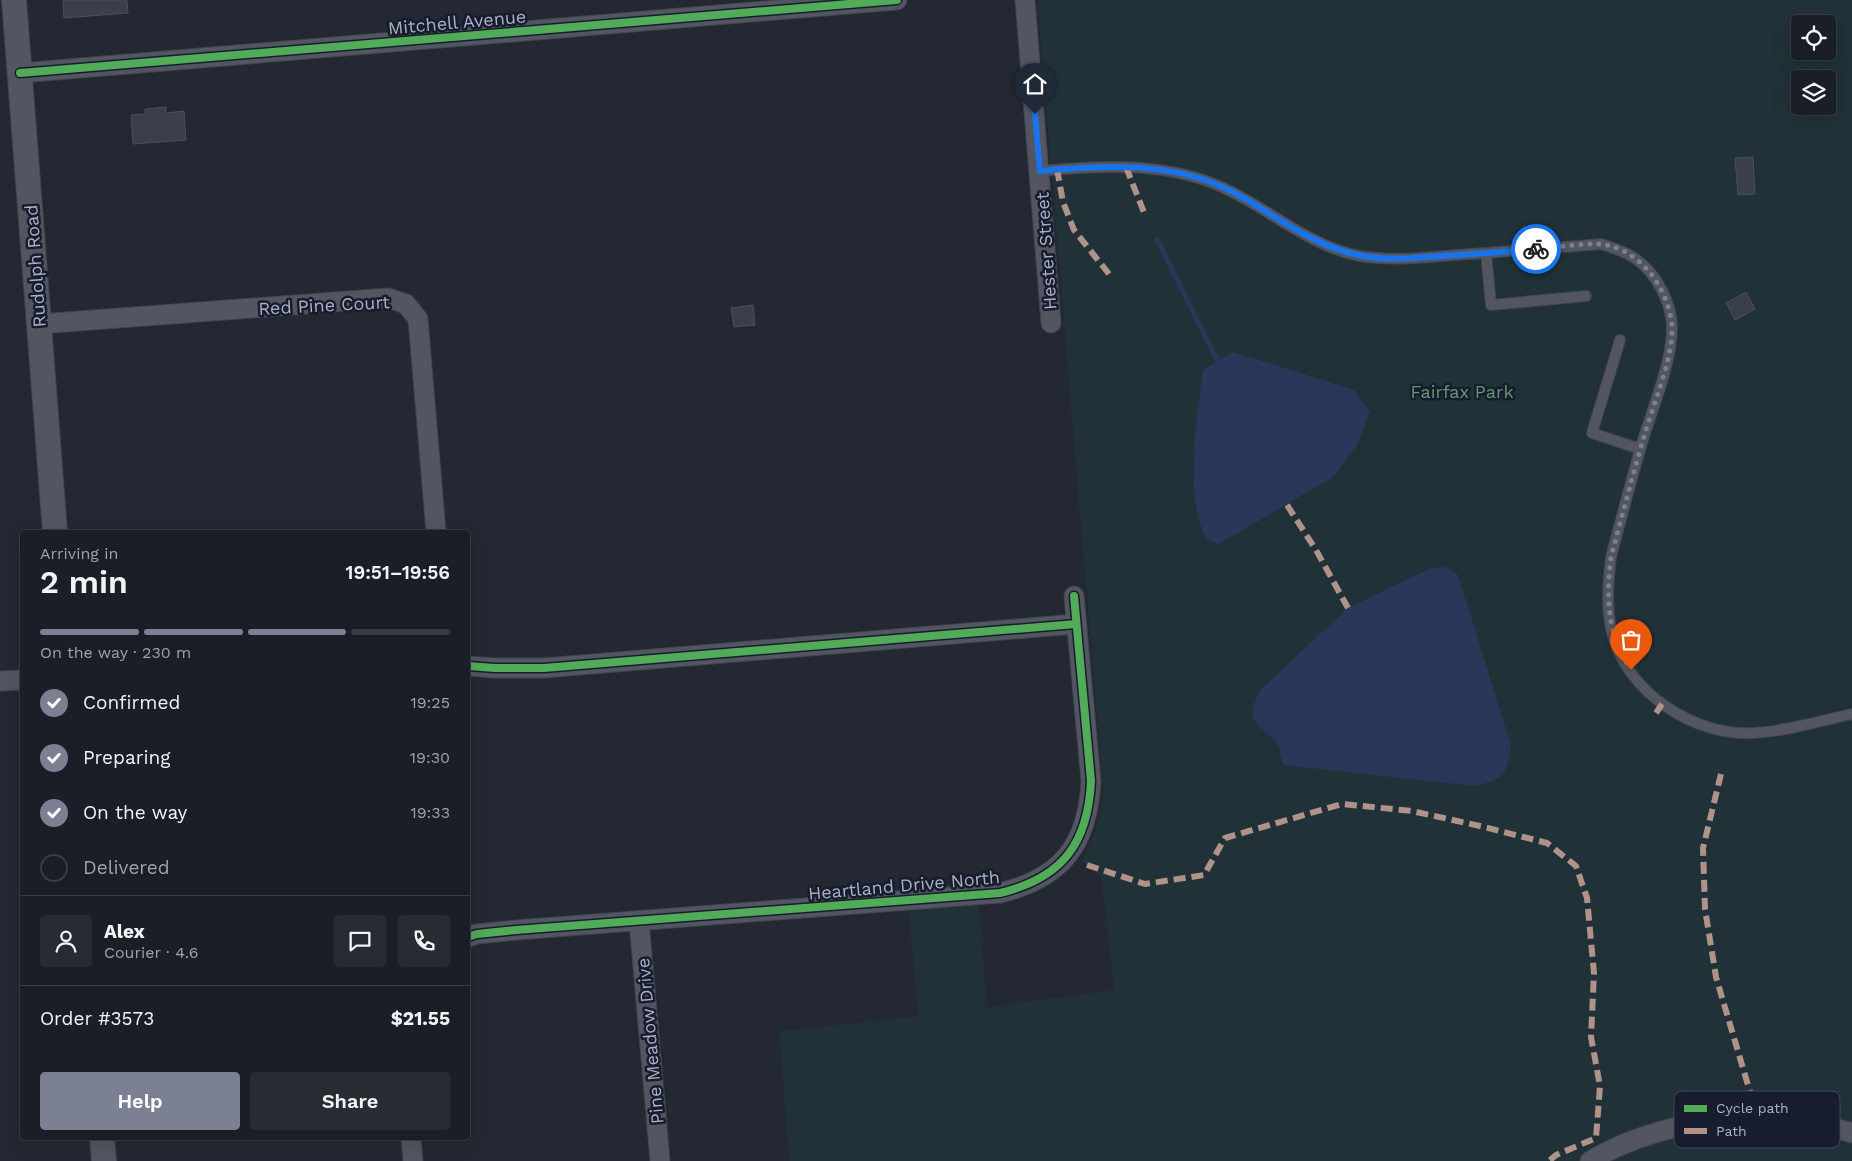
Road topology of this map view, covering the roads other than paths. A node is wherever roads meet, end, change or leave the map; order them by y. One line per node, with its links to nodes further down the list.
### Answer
1 (14, 0): 4 (street, Rudolph Road)
2 (897, 0): 4 (street, Mitchell Avenue)
3 (1025, 0): 5 (street, Hester Street)
4 (20, 73): 9 (street, Rudolph Road)
5 (1040, 171): 6 (lane); 8 (street, Hester Street)
6 (1486, 253): 7 (lane); 11 (lane)
7 (1586, 296)
8 (1051, 323)
9 (39, 324): 12 (street, Rudolph Road); 13 (street, Red Pine Court)
10 (1620, 340): 11 (lane)
11 (1640, 449): 19 (lane)
12 (55, 530)
13 (436, 530)
14 (1074, 596): 15 (street, Heartland Drive North)
15 (1076, 624): 16 (street); 20 (street, Heartland Drive North)
16 (470, 666)
17 (20, 680): 18 (street)
18 (0, 681)
19 (1852, 714)
20 (639, 920): 21 (street, Heartland Drive North); 27 (street, Pine Meadow Drive)
21 (470, 936)
22 (1674, 1129): 28 (street)
23 (102, 1140): 25 (street)
24 (411, 1140): 26 (street)
25 (104, 1161)
26 (413, 1161)
27 (660, 1161)
28 (1590, 1161)

